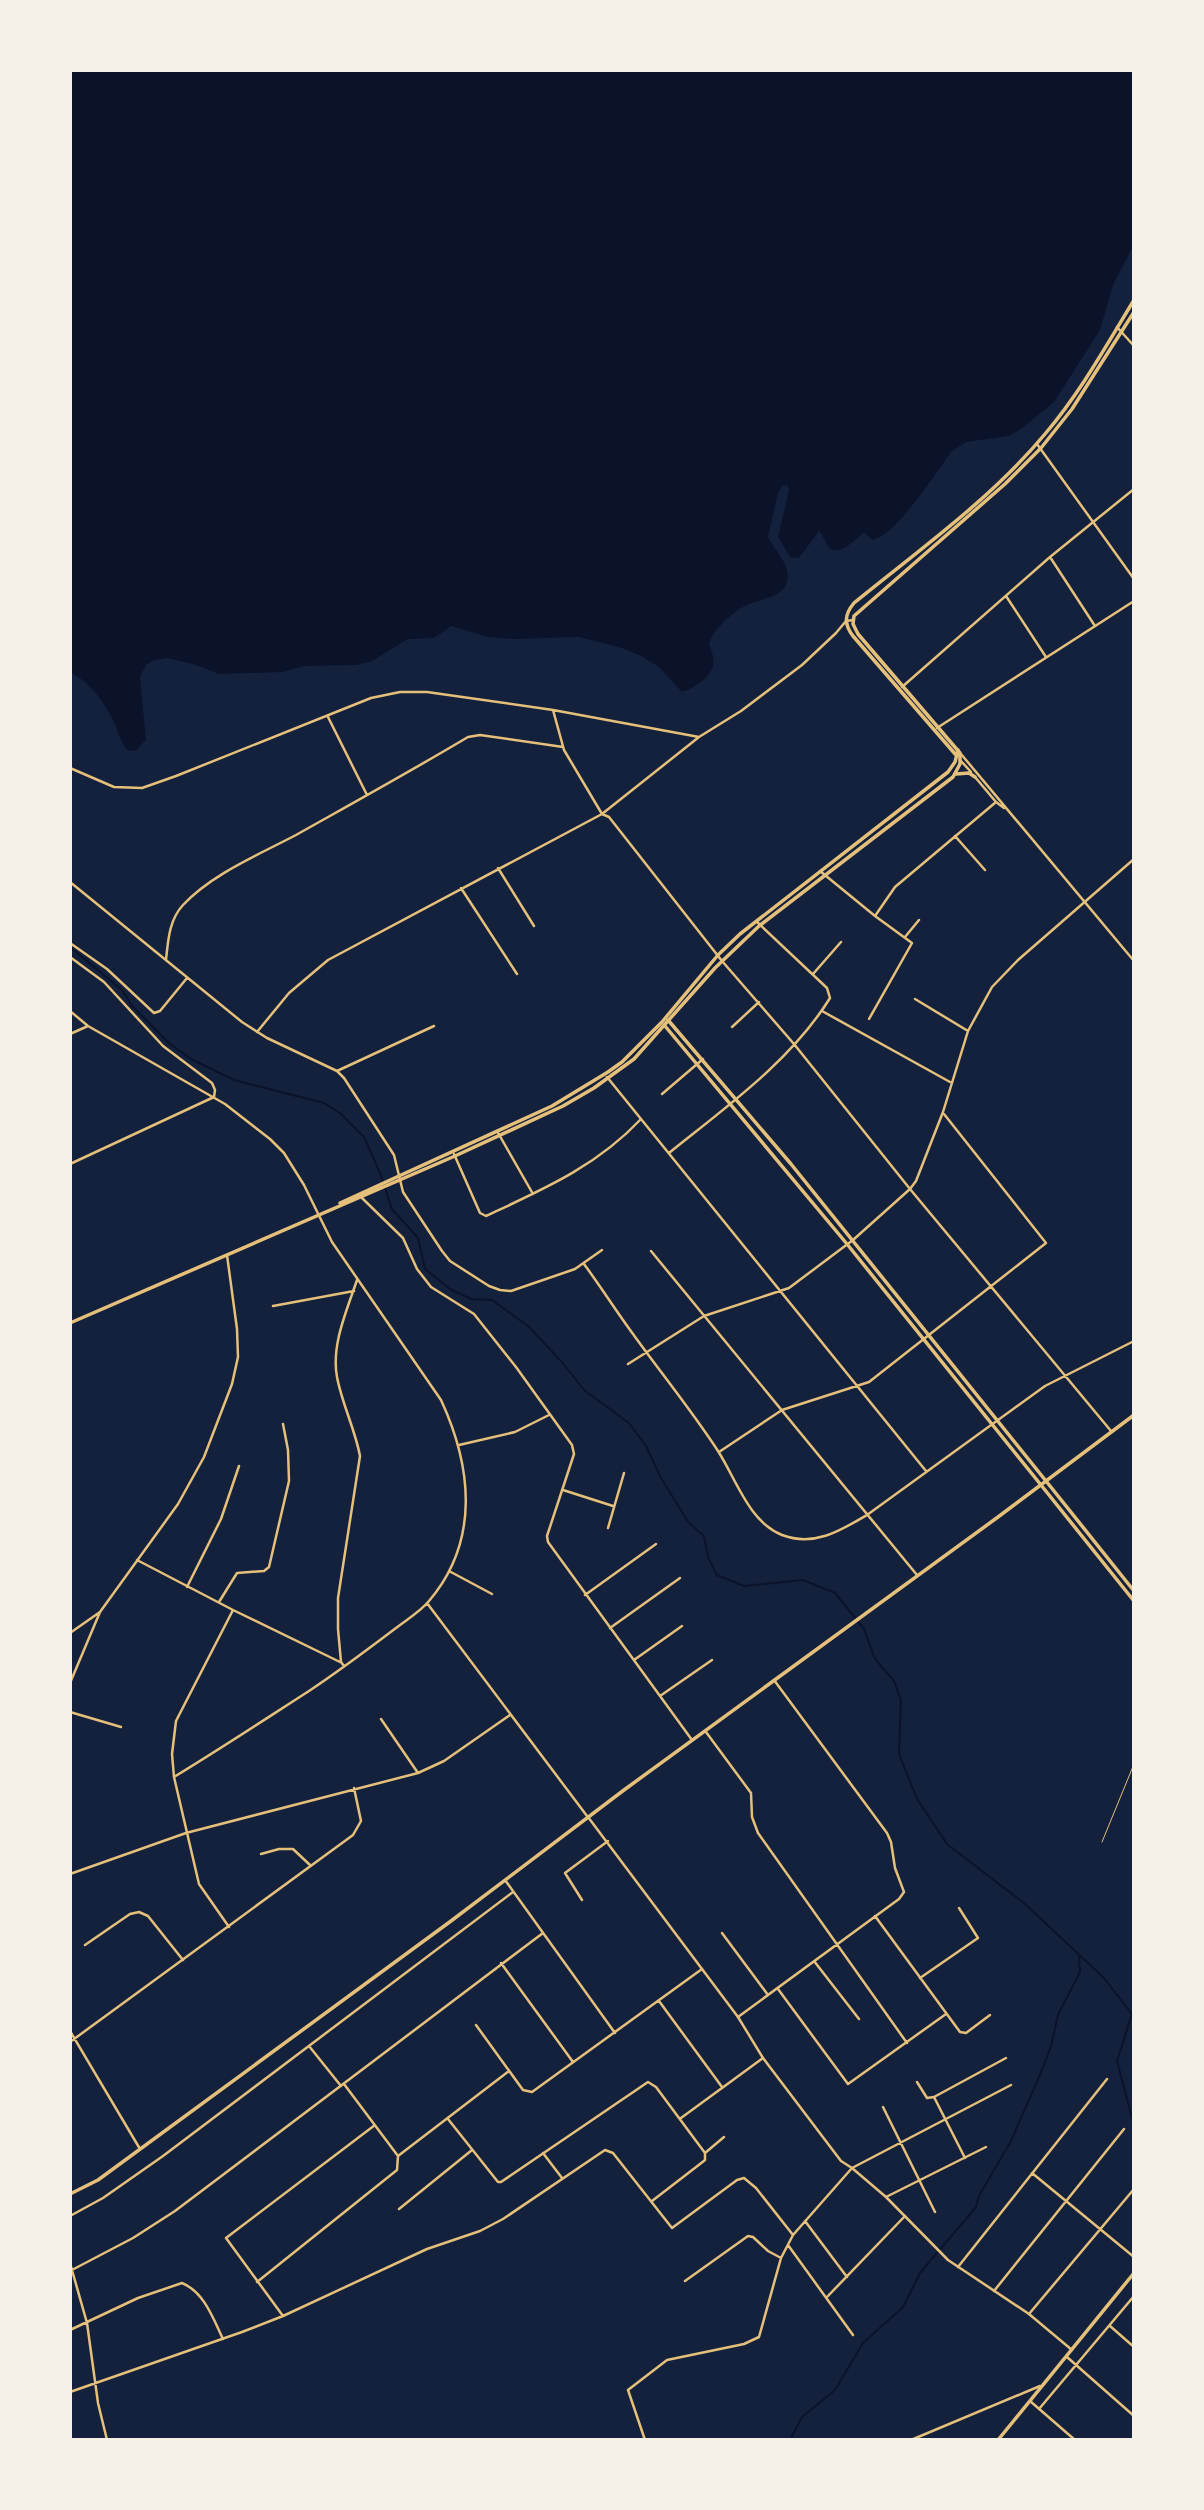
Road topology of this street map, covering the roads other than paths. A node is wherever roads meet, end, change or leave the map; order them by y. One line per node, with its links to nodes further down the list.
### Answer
1 (1134, 300): 3 (main road)
2 (1134, 312): 4 (main road)
3 (1117, 327): 4 (street); 6 (main road)
4 (1122, 332): 5 (street); 7 (main road)
5 (1134, 346)
6 (1037, 444): 7 (street); 9 (main road)
7 (1041, 448): 9 (main road); 10 (street)
8 (1134, 489): 10 (street)
9 (974, 508): 11 (main road)
10 (1093, 521): 12 (street); 13 (street)
11 (944, 533): 16 (main road); 17 (main road)
12 (1050, 557): 14 (street); 18 (street)
13 (1134, 579)
14 (1006, 596): 19 (street); 20 (street)
15 (1134, 601): 18 (street)
16 (853, 620): 17 (street); 20 (main road)
17 (846, 621): 20 (main road); 24 (street)
18 (1095, 626): 19 (street)
19 (1046, 657): 23 (street)
20 (901, 688): 23 (main road)
21 (553, 710): 22 (street); 24 (street); 25 (street)
22 (328, 717): 27 (street); 31 (street)
23 (936, 729): 26 (main road)
24 (699, 737): 33 (street)
25 (563, 747): 31 (street); 33 (street)
26 (959, 755): 28 (main road); 29 (street); 30 (main road); 32 (street)
27 (70, 768)
28 (956, 774): 29 (main road); 30 (main road)
29 (975, 777): 32 (street)
30 (932, 789): 38 (main road); 39 (main road)
31 (368, 795): 53 (street)
32 (998, 801): 34 (street); 42 (street)
33 (602, 814): 36 (street); 51 (street)
34 (954, 835): 37 (street); 43 (street)
35 (1134, 859): 42 (street)
36 (498, 868): 41 (street); 46 (street)
37 (985, 870)
38 (820, 871): 39 (street); 45 (main road)
39 (824, 875): 43 (street); 47 (main road)
40 (70, 882): 53 (street)
41 (461, 888): 56 (street); 70 (street)
42 (1084, 902): 55 (street); 69 (street)
43 (875, 916): 48 (street)
44 (919, 920): 48 (street)
45 (756, 921): 47 (street); 51 (main road)
46 (534, 926)
47 (759, 926): 54 (main road); 57 (street)
48 (905, 937): 64 (street)
49 (841, 942): 57 (street)
50 (70, 943): 58 (street)
51 (718, 955): 54 (street); 63 (main road)
52 (70, 957): 79 (street)
53 (166, 960): 58 (street)
54 (722, 961): 60 (street); 63 (main road)
55 (1134, 961)
56 (517, 974)
57 (812, 975): 62 (street)
58 (187, 978): 70 (street)
59 (915, 999): 69 (street)
60 (759, 1002): 68 (street); 72 (street)
61 (70, 1011): 66 (street)
62 (822, 1011): 72 (street); 77 (street)
63 (668, 1019): 65 (main road); 73 (main road)
64 (869, 1019)
65 (664, 1024): 74 (main road); 76 (main road)
66 (88, 1026): 71 (street); 79 (street)
67 (434, 1026): 75 (street)
68 (732, 1027)
69 (968, 1031): 77 (street)
70 (257, 1032): 75 (street)
71 (70, 1034)
72 (794, 1044): 80 (street); 92 (street)
73 (703, 1059): 74 (street); 80 (main road)
74 (698, 1063): 78 (street); 81 (main road)
75 (337, 1071): 90 (street)
76 (607, 1076): 83 (street); 84 (main road)
77 (951, 1083): 82 (street)
78 (662, 1094)
79 (214, 1097): 87 (street); 96 (street)
80 (736, 1099): 81 (street); 88 (main road)
81 (731, 1103): 85 (street); 89 (main road)
82 (943, 1112): 92 (street); 104 (street)
83 (641, 1119): 85 (street); 93 (street)
84 (499, 1133): 86 (main road); 93 (street)
85 (668, 1153): 106 (street)
86 (454, 1154): 90 (main road); 93 (street)
87 (70, 1164)
88 (791, 1164): 89 (main road); 97 (main road)
89 (785, 1169): 98 (main road)
90 (400, 1178): 91 (main road); 102 (street)
91 (377, 1188): 94 (main road); 95 (main road)
92 (910, 1189): 97 (street); 104 (street)
93 (533, 1194)
94 (360, 1197): 95 (main road); 118 (street)
95 (332, 1208): 96 (main road)
96 (318, 1215): 101 (main road); 103 (street)
97 (853, 1240): 98 (street); 110 (main road)
98 (847, 1244): 106 (street); 111 (main road)
99 (603, 1250): 102 (street)
100 (651, 1251): 108 (street)
101 (227, 1255): 109 (main road); 136 (street)
102 (584, 1264): 113 (street)
103 (358, 1280): 105 (street); 124 (street)
104 (992, 1286): 110 (street); 115 (street)
105 (354, 1291): 107 (street); 155 (street)
106 (781, 1292): 108 (street); 116 (street)
107 (273, 1306)
108 (704, 1316): 113 (street); 117 (street)
109 (70, 1323)
110 (928, 1335): 111 (street); 120 (main road)
111 (923, 1339): 116 (street); 122 (main road)
112 (1134, 1341): 115 (street)
113 (646, 1353): 114 (street); 125 (street)
114 (628, 1364)
115 (1064, 1374): 120 (street); 123 (street)
116 (858, 1387): 117 (street); 127 (street)
117 (782, 1410): 125 (street); 133 (street)
118 (549, 1415): 124 (street); 131 (street)
119 (1134, 1415): 123 (main road)
120 (997, 1419): 122 (street); 129 (main road)
121 (283, 1424): 146 (street)
122 (991, 1424): 127 (street); 130 (main road)
123 (1111, 1431): 129 (main road)
124 (459, 1445): 137 (street)
125 (719, 1451): 133 (street)
126 (239, 1466): 141 (street)
127 (926, 1471): 133 (street)
128 (624, 1473): 132 (street)
129 (1046, 1481): 130 (main road); 140 (main road)
130 (1041, 1485): 138 (main road); 140 (main road)
131 (562, 1490): 132 (street); 144 (street)
132 (613, 1506): 134 (street)
133 (867, 1515): 138 (street)
134 (608, 1528)
135 (656, 1544): 144 (street)
136 (136, 1560): 141 (street); 149 (street)
137 (449, 1571): 143 (street); 147 (street)
138 (917, 1575): 157 (main road)
139 (680, 1578): 151 (street)
140 (1123, 1582): 142 (main road); 145 (main road)
141 (187, 1587): 146 (street)
142 (1134, 1591)
143 (492, 1594)
144 (585, 1595): 151 (street)
145 (1134, 1601)
146 (218, 1603): 148 (street)
147 (427, 1603): 156 (street); 161 (street)
148 (233, 1611): 155 (street); 168 (street)
149 (100, 1612): 152 (street); 158 (street)
150 (682, 1626): 154 (street)
151 (610, 1628): 154 (street)
152 (70, 1633)
153 (712, 1660): 159 (street)
154 (634, 1661): 159 (street)
155 (341, 1662): 156 (street)
156 (345, 1667): 168 (street)
157 (774, 1680): 164 (main road); 181 (street)
158 (70, 1683)
159 (660, 1696): 165 (street)
160 (70, 1712): 163 (street)
161 (510, 1715): 167 (street); 170 (street)
162 (381, 1719): 167 (street)
163 (121, 1727)
164 (705, 1731): 165 (main road); 186 (street)
165 (692, 1740): 170 (main road)
166 (1134, 1764): 173 (lane)
167 (418, 1773): 169 (street)
168 (174, 1777): 171 (street)
169 (354, 1788): 171 (street); 175 (street)
170 (588, 1817): 172 (street); 177 (main road)
171 (186, 1833): 176 (street); 182 (street)
172 (608, 1841): 179 (street); 190 (street)
173 (1102, 1842)
174 (261, 1854): 175 (street)
175 (310, 1866): 182 (street)
176 (70, 1874)
177 (505, 1880): 178 (street); 225 (main road)
178 (513, 1892): 183 (street); 205 (street)
179 (582, 1900)
180 (959, 1908): 191 (street)
181 (875, 1916): 186 (street); 191 (street)
182 (229, 1927): 187 (street)
183 (543, 1933): 189 (street); 201 (street)
184 (722, 1933): 193 (street)
185 (85, 1945): 187 (street)
186 (836, 1945): 188 (street); 204 (street)
187 (183, 1961): 202 (street)
188 (814, 1961): 192 (street); 198 (street)
189 (501, 1963): 208 (street); 212 (street)
190 (702, 1969): 194 (street); 197 (street)
191 (920, 1978): 195 (street)
192 (778, 1989): 193 (street); 204 (street)
193 (768, 1995): 197 (street)
194 (659, 2001): 201 (street); 214 (street)
195 (946, 2014): 196 (street); 204 (street)
196 (990, 2015)
197 (738, 2017): 206 (street)
198 (859, 2019)
199 (476, 2025): 209 (street)
200 (70, 2031): 202 (street)
201 (615, 2033): 208 (street)
202 (74, 2040): 203 (street); 225 (street)
203 (70, 2042)
204 (907, 2043)
205 (309, 2046): 212 (street); 242 (street)
206 (763, 2058): 214 (street); 231 (street)
207 (1006, 2058): 215 (street)
208 (574, 2062): 209 (street)
209 (509, 2070): 217 (street)
210 (1107, 2079): 232 (street)
211 (917, 2082): 215 (street)
212 (342, 2085): 220 (street); 252 (street)
213 (1011, 2085): 219 (street)
214 (722, 2087): 218 (street)
215 (934, 2096): 219 (street)
216 (883, 2107): 223 (street)
217 (449, 2119): 226 (street); 229 (street)
218 (680, 2119): 227 (street); 228 (street)
219 (945, 2119): 223 (street); 230 (street)
220 (375, 2125): 229 (street); 256 (street)
221 (1124, 2129): 238 (street)
222 (724, 2137): 228 (street)
223 (900, 2142): 231 (street); 234 (street)
224 (986, 2147): 230 (street)
225 (140, 2149): 236 (main road)
226 (472, 2150): 227 (street); 240 (street)
227 (543, 2152): 233 (street)
228 (705, 2153): 239 (street)
229 (398, 2156): 256 (street)
230 (965, 2158): 234 (street)
231 (852, 2168): 237 (street); 244 (street)
232 (1032, 2173): 238 (street); 251 (street)
233 (562, 2178): 239 (street); 261 (street)
234 (920, 2181): 237 (street); 241 (street)
235 (1134, 2189): 245 (street)
236 (70, 2194)
237 (886, 2197): 243 (street)
238 (1066, 2201): 245 (street); 257 (street)
239 (652, 2204): 246 (street)
240 (399, 2209)
241 (935, 2212)
242 (70, 2216)
243 (905, 2216): 251 (street); 254 (street)
244 (806, 2221): 246 (street); 254 (street)
245 (1100, 2230): 248 (street); 260 (street)
246 (793, 2235): 247 (street)
247 (788, 2245): 249 (street); 259 (street)
248 (1134, 2257)
249 (781, 2258): 255 (street); 278 (street)
250 (70, 2263): 252 (street)
251 (958, 2267): 257 (street)
252 (71, 2271): 262 (street)
253 (1134, 2273): 268 (main road)
254 (847, 2277): 259 (street)
255 (685, 2281)
256 (257, 2282): 261 (street)
257 (994, 2291): 260 (street)
258 (1134, 2296): 263 (street)
259 (827, 2297): 265 (street)
260 (1029, 2314): 268 (street)
261 (283, 2316): 266 (street)
262 (86, 2323): 264 (street); 266 (street); 271 (street)
263 (1110, 2326): 267 (street); 270 (street)
264 (70, 2330)
265 (853, 2335)
266 (223, 2339): 271 (street)
267 (1134, 2347)
268 (1072, 2350): 269 (main road)
269 (1067, 2357): 270 (street); 272 (main road)
270 (1078, 2365): 275 (street); 276 (street)
271 (95, 2383): 273 (street); 277 (street)
272 (1043, 2385): 274 (main road); 279 (street)
273 (70, 2392)
274 (1030, 2401): 275 (street); 280 (main road)
275 (1039, 2409): 281 (street)
276 (1134, 2416)
277 (107, 2440)
278 (645, 2440)
279 (911, 2440)
280 (998, 2440)
281 (1075, 2440)

